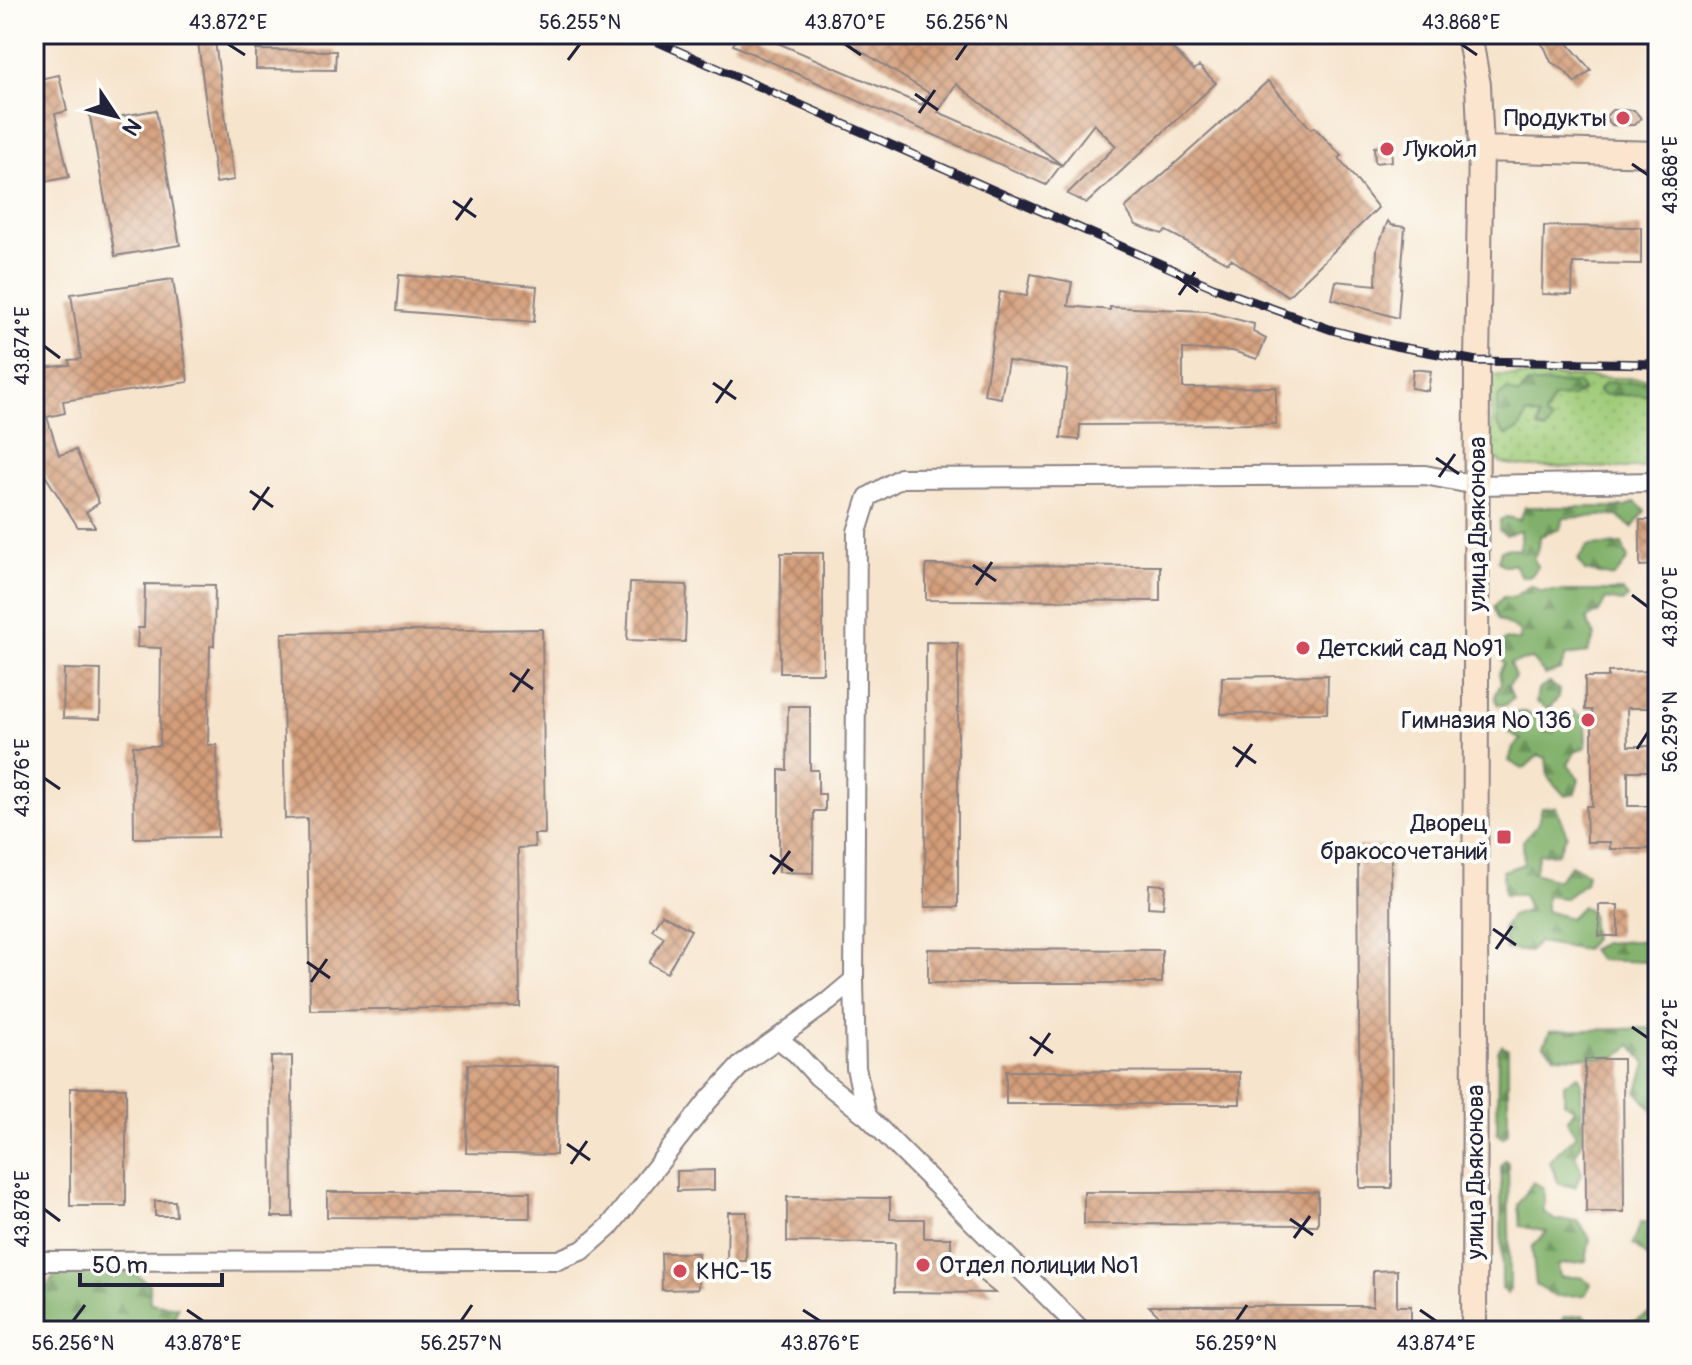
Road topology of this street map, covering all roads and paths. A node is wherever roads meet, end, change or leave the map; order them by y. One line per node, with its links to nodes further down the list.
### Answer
1 (1469, 34): 2 (main road, улица Дьяконова)
2 (1481, 149): 3 (main road); 5 (main road, улица Дьяконова)
3 (1658, 154)
4 (1658, 482): 5 (street)
5 (1476, 485): 6 (street); 17 (main road, улица Дьяконова)
6 (854, 980): 7 (street); 9 (street)
7 (815, 1012): 8 (street); 9 (street)
8 (796, 1025): 10 (street); 11 (street)
9 (855, 1027): 12 (street)
10 (778, 1039): 11 (street); 15 (street)
11 (798, 1055): 13 (street)
12 (856, 1056): 13 (street); 14 (street)
13 (822, 1080): 14 (street)
14 (867, 1116): 16 (street)
15 (34, 1261)
16 (1082, 1331)
17 (1474, 1331)

